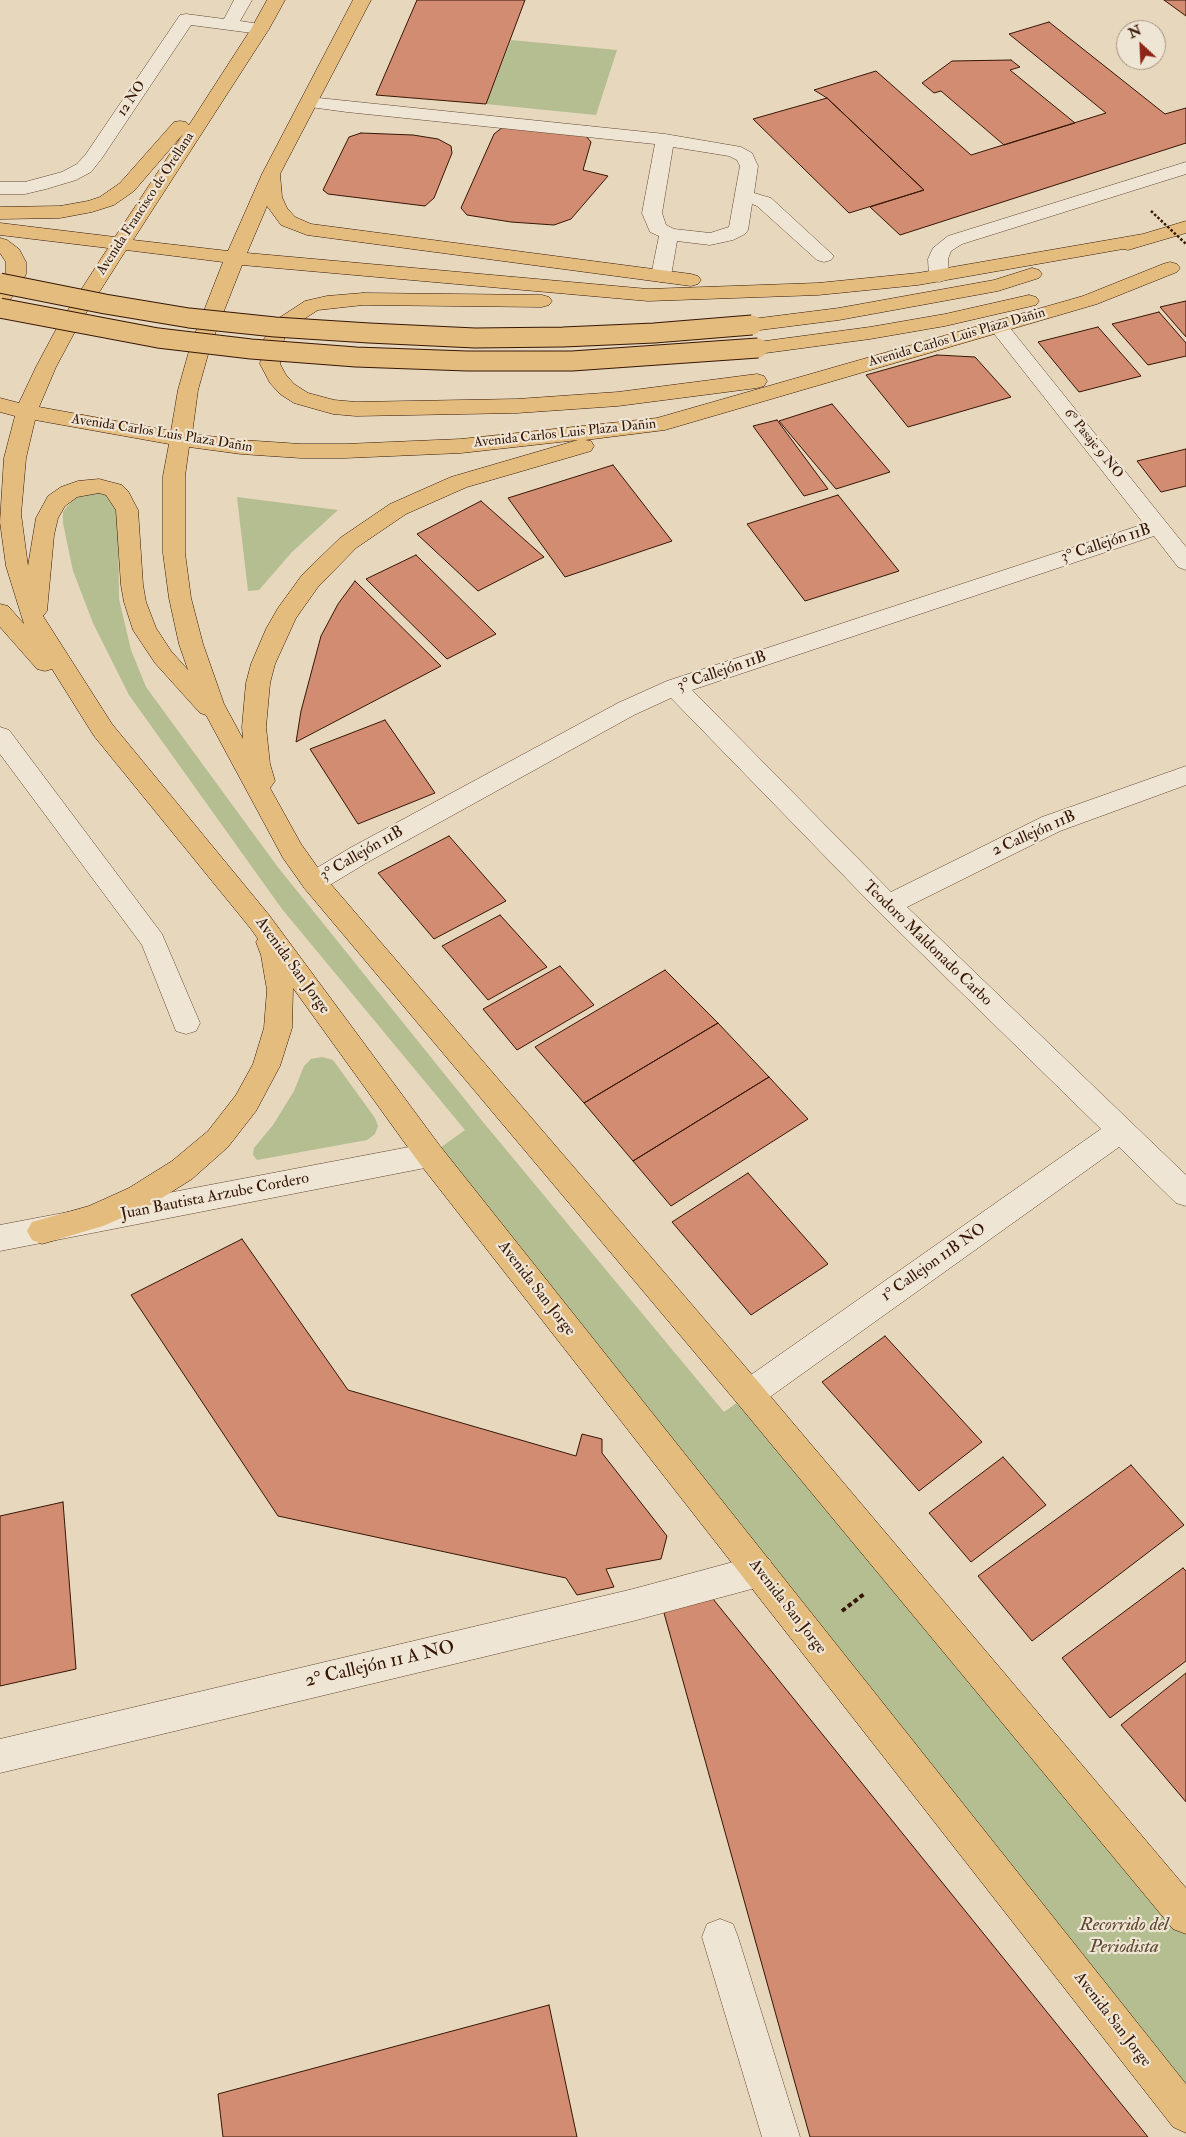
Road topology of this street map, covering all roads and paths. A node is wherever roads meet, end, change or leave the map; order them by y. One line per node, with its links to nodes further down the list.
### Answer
1 (243, 0): 4 (street)
2 (276, 0): 5 (main road, Avenida Francisco de Orellana)
3 (362, 0): 6 (main road)
4 (229, 25): 5 (street, 12 NO); 11 (street, 12 NO)
5 (260, 29): 14 (main road); 20 (main road, Avenida Francisco de Orellana)
6 (311, 96): 7 (street); 8 (street); 10 (main road)
7 (726, 132)
8 (665, 140): 12 (street); 17 (street)
9 (1186, 168): 26 (street)
10 (271, 174): 23 (main road); 25 (main road)
11 (0, 188)
12 (744, 196): 17 (street); 22 (street)
13 (1151, 211): 21 (path, bridge)
14 (0, 213)
15 (1186, 227): 18 (main road)
16 (0, 228): 20 (main road)
17 (669, 234): 25 (street)
18 (1145, 239): 26 (main road); 27 (main road, bridge)
19 (0, 244): 30 (main road)
20 (121, 244): 23 (main road); 35 (main road, Avenida Francisco de Orellana)
21 (1186, 244)
22 (824, 256)
23 (235, 258): 29 (main road); 37 (main road)
24 (1178, 266): 31 (main road, Avenida Carlos Luis Plaza Dañin, bridge); 32 (main road, Avenida Carlos Luis Plaza Dañin)
25 (661, 276): 28 (main road)
26 (939, 276): 28 (main road)
27 (0, 283)
28 (772, 291): 29 (main road)
29 (648, 295): 33 (main road)
30 (0, 299)
31 (0, 308)
32 (999, 327): 33 (main road, Avenida Carlos Luis Plaza Dañin); 38 (street, 6° Pasaje 9 NO)
33 (869, 363): 36 (main road, Avenida Carlos Luis Plaza Dañin)
34 (0, 405): 35 (main road, Avenida Carlos Luis Plaza Dañin)
35 (26, 412): 37 (main road, Avenida Carlos Luis Plaza Dañin); 41 (main road, Avenida San Jorge)
36 (658, 425): 37 (main road, Avenida Carlos Luis Plaza Dañin); 47 (main road)
37 (179, 439): 43 (main road)
38 (1158, 526): 39 (street, 6° Pasaje 9 NO); 42 (street, 3° Callejón 11B)
39 (1186, 562)
40 (0, 612): 44 (main road)
41 (34, 620): 43 (main road); 44 (main road, Avenida San Jorge)
42 (675, 687): 48 (street, 3° Callejón 11B); 49 (street, Teodoro Maldonado Carbo)
43 (218, 717): 47 (main road)
44 (103, 730): 50 (main road, Avenida San Jorge)
45 (0, 736): 51 (street)
46 (1186, 775): 49 (street, 2 Callejón 11B)
47 (292, 851): 48 (main road)
48 (314, 882): 57 (main road)
49 (888, 905): 52 (street, Teodoro Maldonado Carbo)
50 (260, 922): 53 (main road, Avenida San Jorge); 55 (main road)
51 (186, 1024)
52 (1120, 1131): 54 (street, Teodoro Maldonado Carbo); 57 (street, 1° Callejon 11B NO)
53 (430, 1155): 55 (street, Juan Bautista Arzube Cordero); 58 (main road, Avenida San Jorge)
54 (1186, 1194)
55 (42, 1231): 56 (street, Juan Bautista Arzube Cordero)
56 (0, 1238)
57 (749, 1394): 60 (main road)
58 (759, 1571): 59 (street, 2° Callejón 11 A NO); 62 (main road, Avenida San Jorge)
59 (0, 1756)
60 (1186, 1916)
61 (720, 1937): 63 (street)
62 (1186, 2114)
63 (781, 2137)

